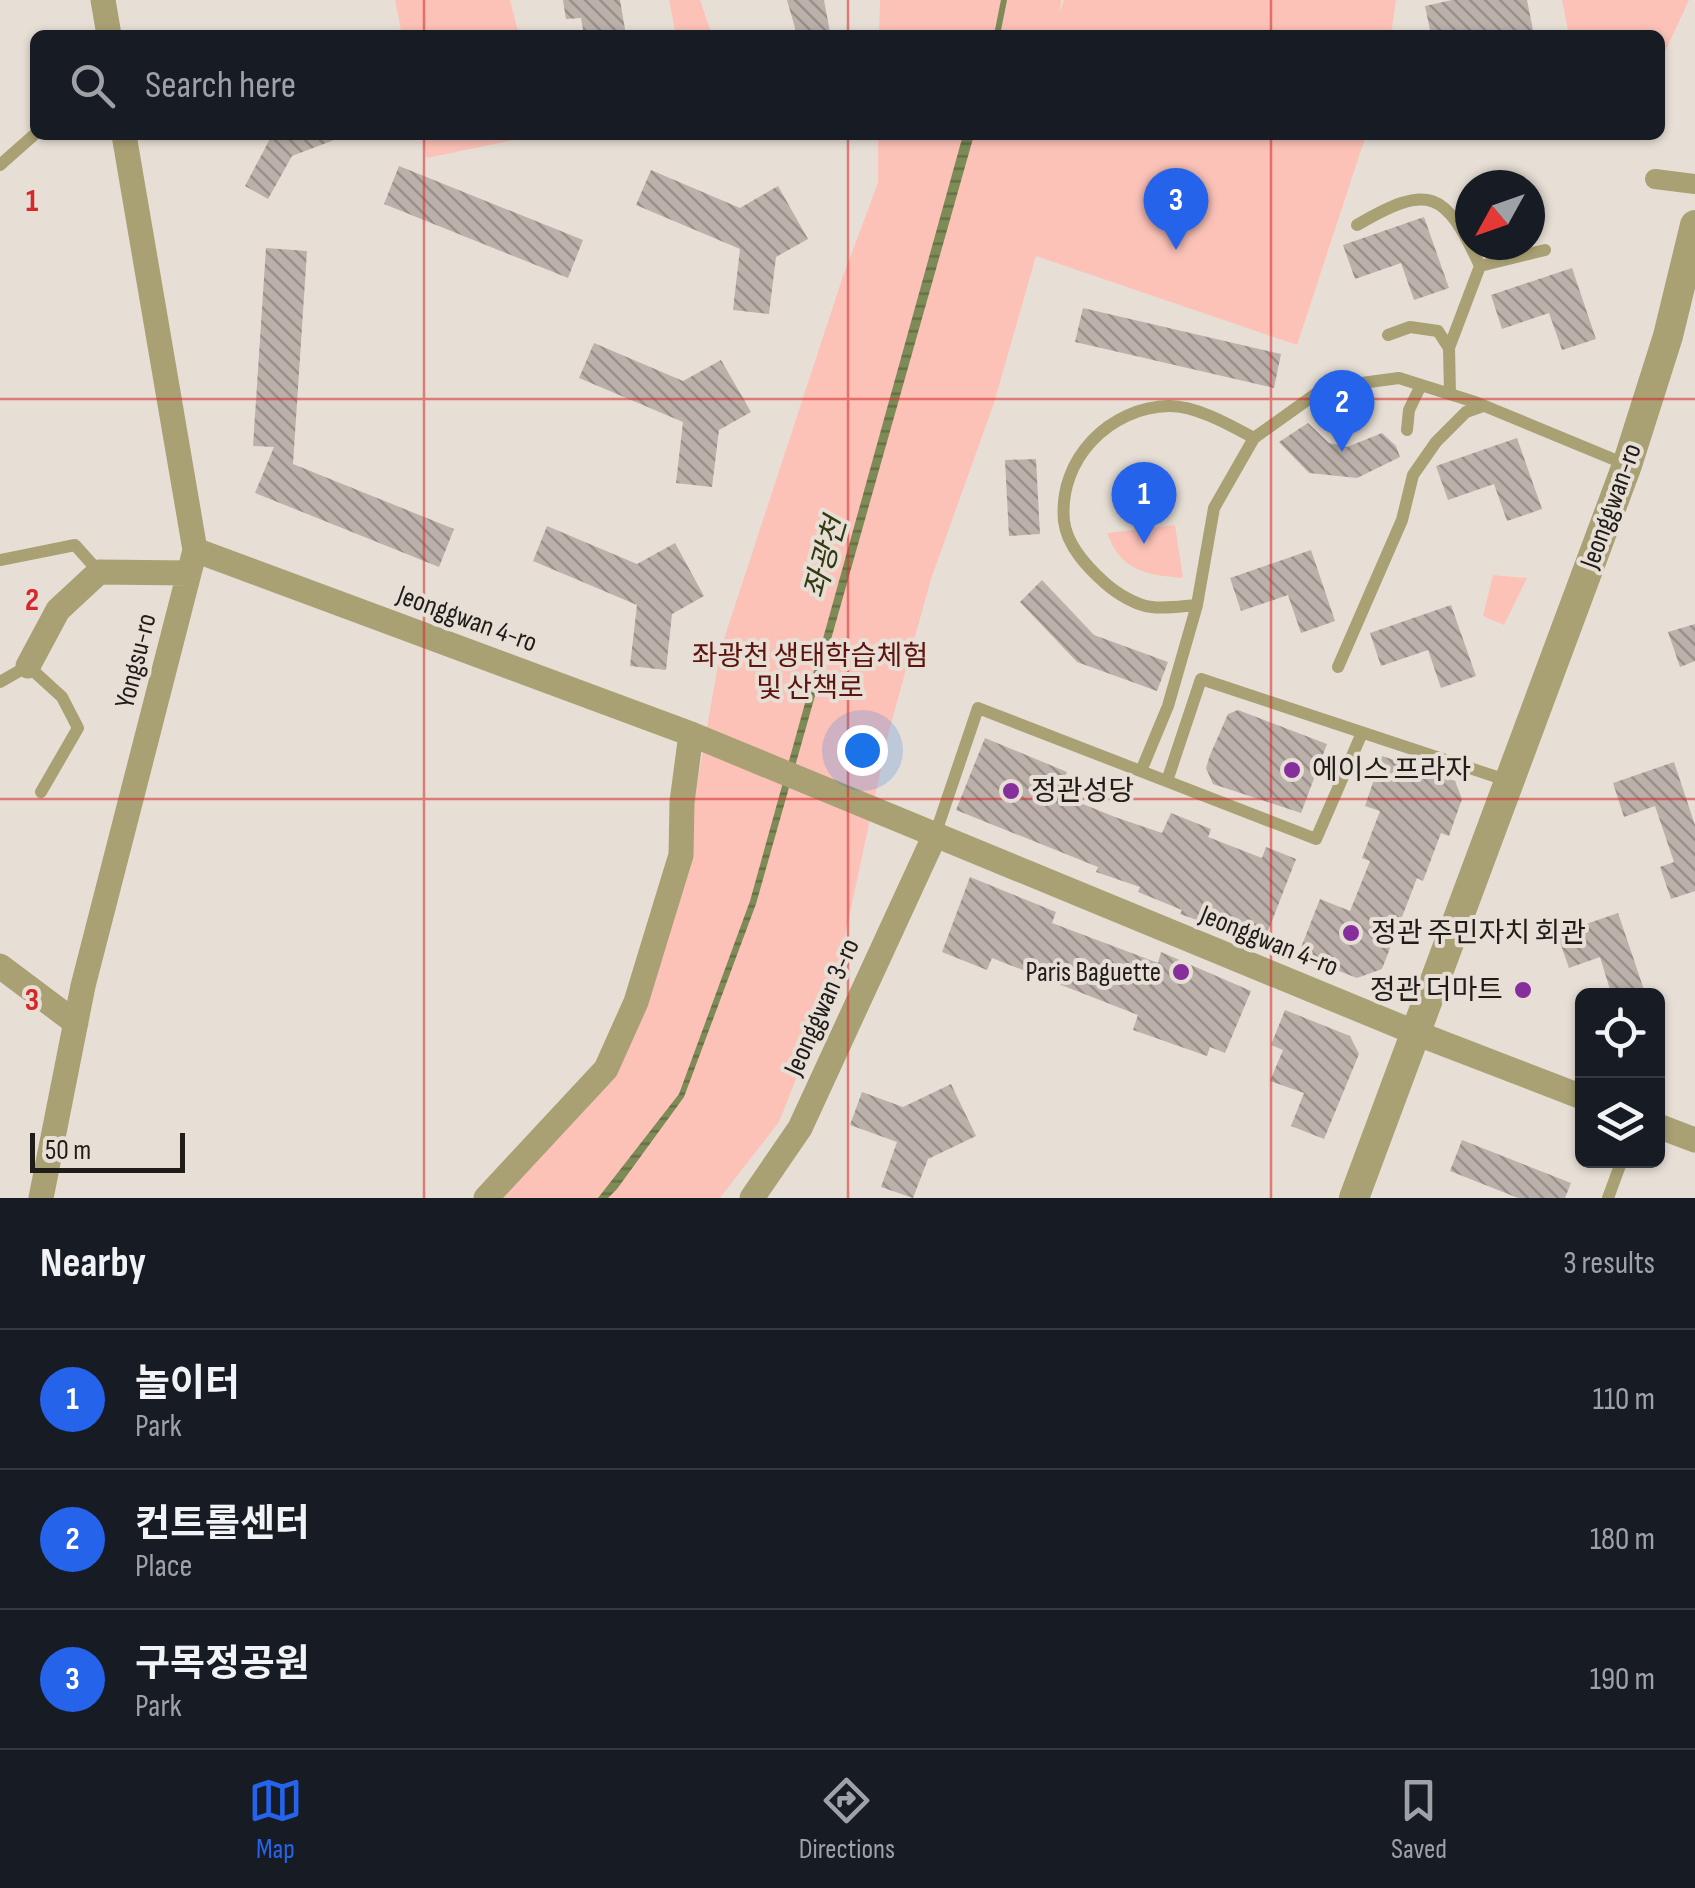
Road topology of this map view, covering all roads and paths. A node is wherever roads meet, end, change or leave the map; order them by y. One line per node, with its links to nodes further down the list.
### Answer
1 (103, 0): 2 (street)
2 (108, 30)
3 (30, 138): 5 (lane)
4 (125, 140): 21 (street, Yongsu-ro)
5 (0, 165)
6 (1655, 179): 7 (street)
7 (1695, 184)
8 (1357, 225): 11 (lane)
9 (1695, 226): 19 (street, Jeonggwan-ro)
10 (1504, 260): 11 (lane)
11 (1480, 266): 13 (lane)
12 (1388, 335): 13 (lane)
13 (1448, 348): 15 (lane)
14 (1422, 386): 15 (lane); 17 (lane); 18 (lane)
15 (1450, 394): 16 (lane)
16 (1483, 406): 19 (lane); 25 (lane)
17 (1407, 430)
18 (1254, 438): 23 (lane); 23 (lane)
19 (1627, 465): 31 (street, Jeonggwan-ro)
20 (0, 560): 22 (lane)
21 (192, 562): 22 (street, Jeonggwan 4-ro); 28 (street, Jeonggwan 4-ro); 35 (street, Yongsu-ro)
22 (99, 572): 24 (street)
23 (1198, 605): 29 (lane)
24 (28, 666): 26 (lane); 32 (lane)
25 (1338, 666)
26 (0, 682)
27 (1362, 733): 30 (lane); 30 (lane); 31 (lane)
28 (691, 734): 33 (street, Jeonggwan 4-ro); 42 (street)
29 (1142, 772): 30 (lane); 33 (lane)
30 (1166, 781)
31 (1510, 781): 36 (street, Jeonggwan-ro)
32 (42, 792)
33 (936, 835): 36 (street, Jeonggwan 4-ro); 43 (street, Jeonggwan 3-ro)
34 (0, 966): 35 (street)
35 (76, 1022): 41 (street, Yongsu-ro)
36 (1416, 1033): 37 (street, Jeonggwan 4-ro); 44 (street, Jeonggwan-ro)
37 (1575, 1094)
38 (1665, 1129): 39 (street)
39 (1695, 1140)
40 (1619, 1168): 45 (lane)
41 (41, 1198)
42 (486, 1198)
43 (752, 1198)
44 (1354, 1198)
45 (1608, 1198)

